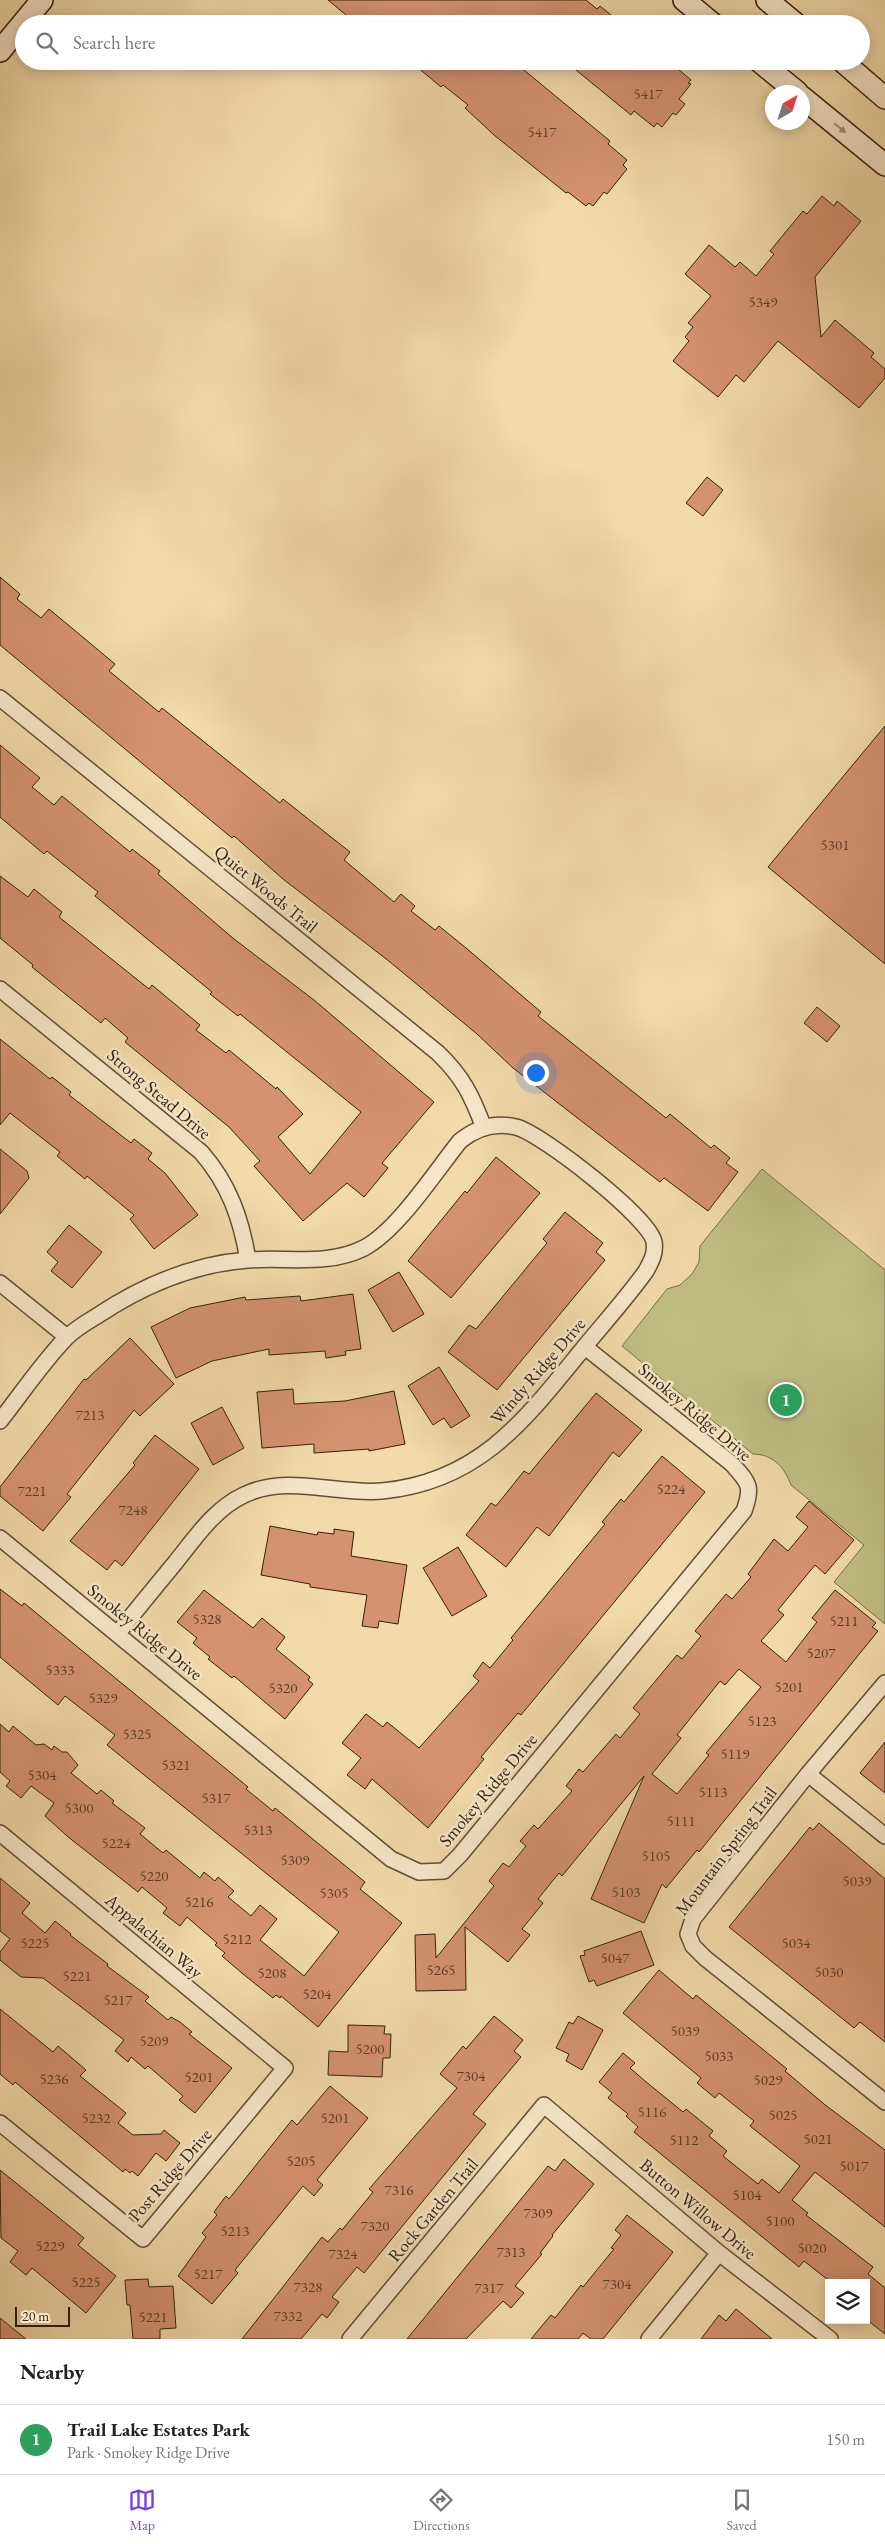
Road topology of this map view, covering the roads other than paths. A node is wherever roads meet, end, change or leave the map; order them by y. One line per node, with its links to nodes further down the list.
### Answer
1 (42, 0): 4 (main road)
2 (684, 0): 5 (main road)
3 (767, 0): 6 (main road)
4 (30, 15)
5 (702, 15)
6 (785, 15)
7 (15, 33): 8 (main road)
8 (0, 51)
9 (769, 70): 11 (main road)
10 (852, 70): 12 (main road)
11 (788, 85)
12 (885, 98)
13 (810, 104): 14 (main road, one-way to 14)
14 (885, 165)
15 (0, 698): 17 (street, Quiet Woods Trail)
16 (0, 989): 18 (street, Strong Stead Drive)
17 (484, 1128): 18 (street); 21 (street, Windy Ridge Drive)
18 (248, 1260): 20 (street)
19 (0, 1283): 20 (street)
20 (67, 1337): 22 (street)
21 (585, 1346): 24 (street, Windy Ridge Drive); 24 (street, Smokey Ridge Drive)
22 (0, 1421)
23 (0, 1538): 24 (street, Smokey Ridge Drive)
24 (118, 1633)
25 (885, 1683): 26 (street, Mountain Spring Trail)
26 (808, 1774): 28 (street); 30 (street, Mountain Spring Trail)
27 (0, 1833): 29 (street, Appalachian Way)
28 (885, 1836)
29 (285, 2068): 32 (street, Post Ridge Drive)
30 (885, 2102)
31 (544, 2105): 33 (street, Button Willow Drive); 34 (street, Rock Garden Trail)
32 (0, 2123)
33 (719, 2253): 35 (street); 36 (street, Button Willow Drive)
34 (350, 2339)
35 (649, 2339)
36 (830, 2339)

